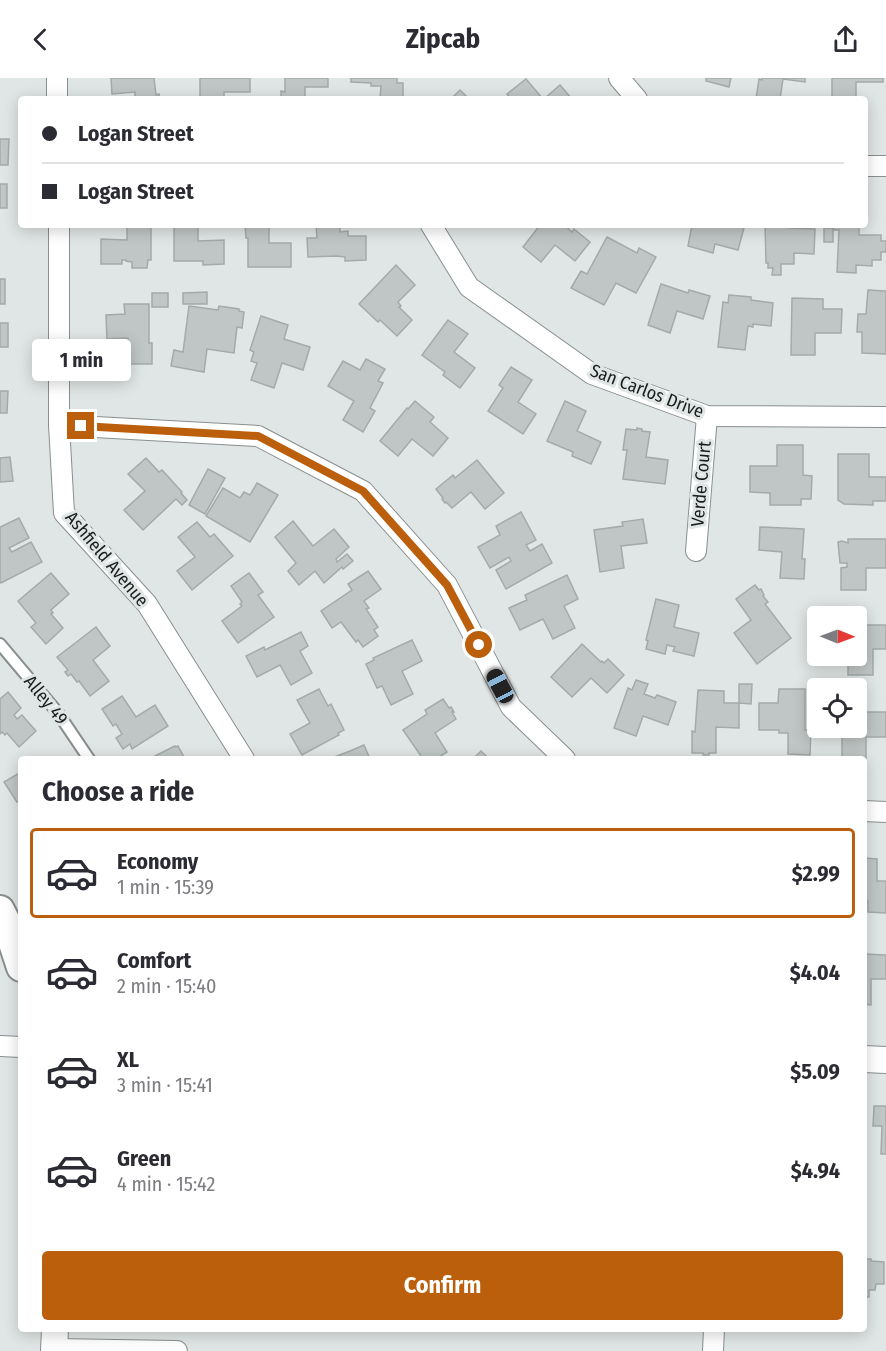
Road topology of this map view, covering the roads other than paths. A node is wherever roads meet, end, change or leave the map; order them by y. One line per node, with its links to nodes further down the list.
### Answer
1 (57, 78): 3 (street)
2 (619, 78): 4 (street)
3 (57, 96)
4 (634, 96)
5 (868, 166): 6 (street)
6 (886, 166)
7 (59, 228): 11 (street, Ashfield Avenue)
8 (433, 228): 9 (street, San Carlos Drive)
9 (707, 416): 10 (street, San Carlos Drive); 12 (street, Verde Court)
10 (886, 417)
11 (59, 425): 15 (street, Ashfield Avenue); 16 (street)
12 (696, 551)
13 (0, 644): 14 (lane, Alley 49)
14 (87, 756)
15 (242, 756)
16 (562, 756)
17 (867, 812): 18 (street)
18 (886, 812)
19 (0, 910): 20 (main road)
20 (18, 958)
21 (0, 1046): 22 (street)
22 (18, 1047)
23 (867, 1059): 24 (street)
24 (886, 1060)
25 (714, 1332): 28 (street)
26 (55, 1343): 27 (street)
27 (177, 1351)
28 (713, 1351)

